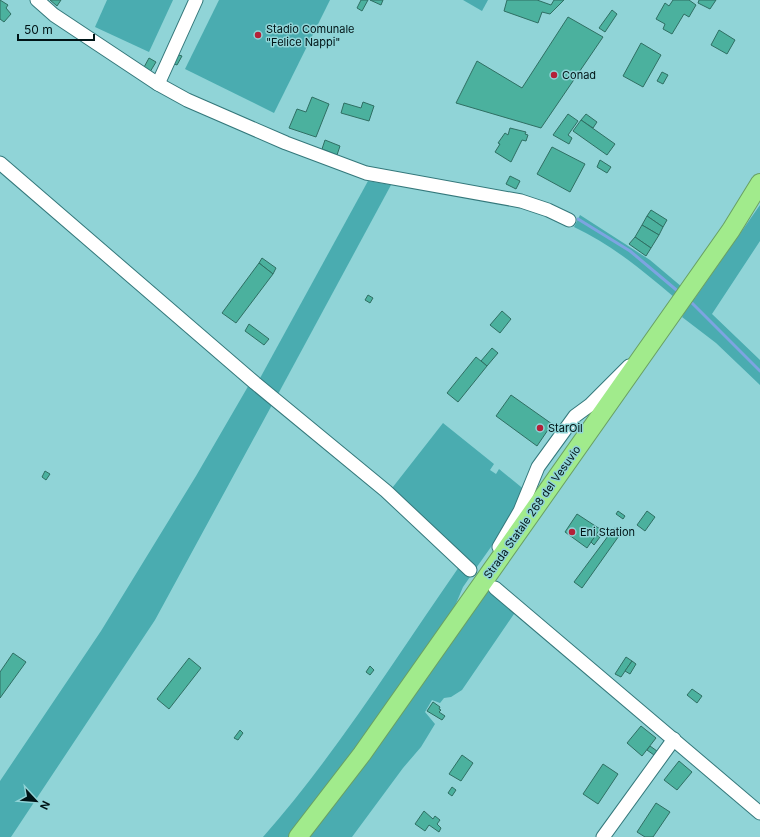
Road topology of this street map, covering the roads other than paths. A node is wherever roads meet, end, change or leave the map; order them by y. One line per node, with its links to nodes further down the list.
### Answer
1 (37, 0): 3 (street)
2 (196, 0): 3 (street)
3 (158, 84): 6 (street)
4 (0, 163): 7 (street)
5 (760, 183): 11 (highway, Strada Statale 268 del Vesuvio)
6 (569, 220)
7 (470, 570)
8 (495, 588): 9 (street)
9 (674, 739): 10 (street); 12 (street)
10 (760, 813)
11 (298, 837)
12 (603, 837)

